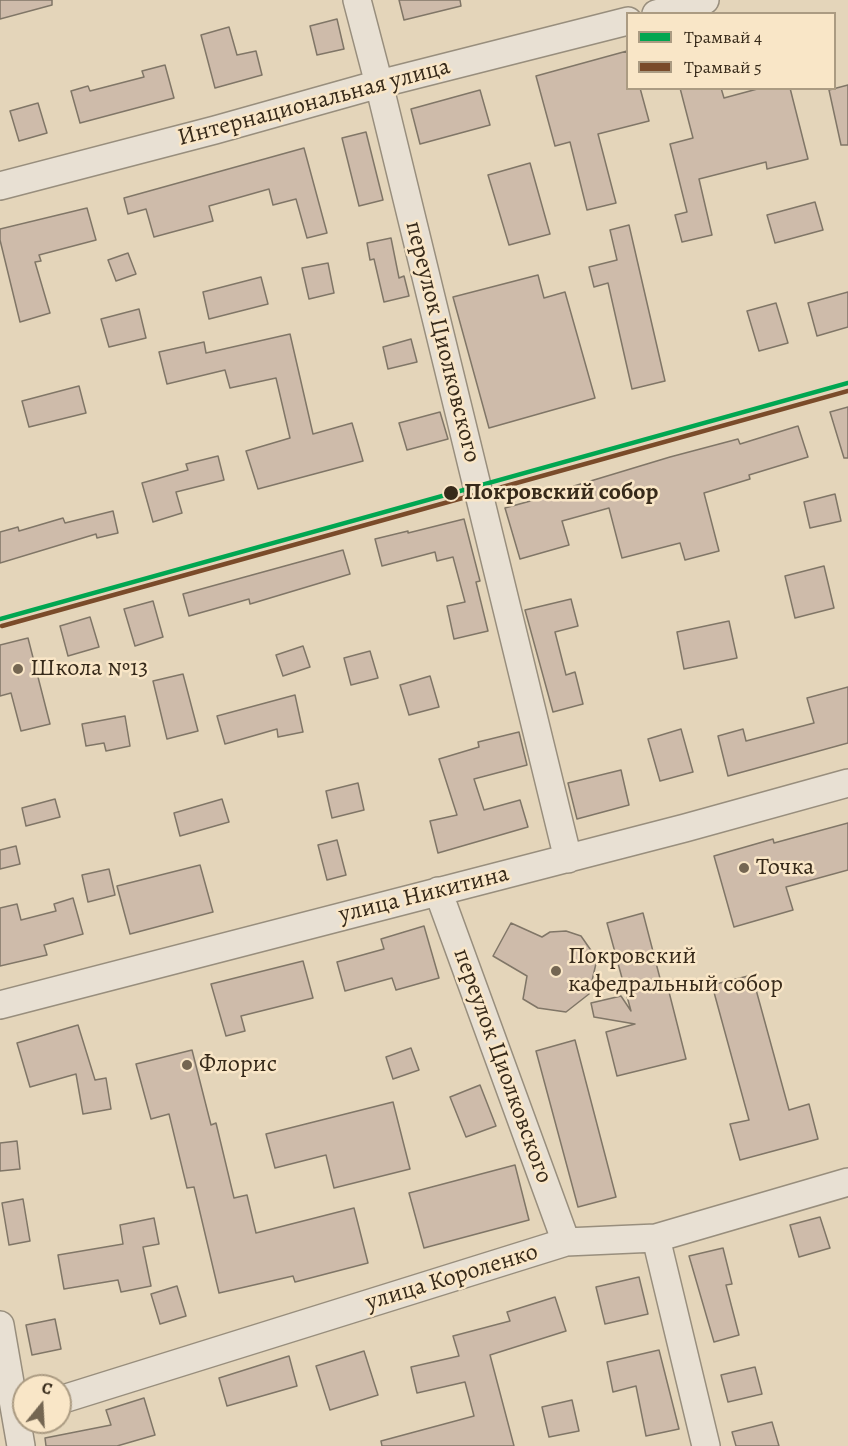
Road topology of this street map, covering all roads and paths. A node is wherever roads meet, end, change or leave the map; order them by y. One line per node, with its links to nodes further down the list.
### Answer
1 (357, 0): 5 (street, переулок Циолковского)
2 (705, 0): 3 (street)
3 (663, 12)
4 (626, 21): 5 (street, Интернациональная улица)
5 (379, 84): 6 (street, Интернациональная улица); 8 (street, переулок Циолковского)
6 (0, 186)
7 (848, 783): 8 (street, улица Никитина)
8 (568, 858): 9 (street, улица Никитина)
9 (438, 891): 10 (street, улица Никитина); 13 (street, переулок Циолковского)
10 (0, 1005)
11 (848, 1182): 12 (street, улица Короленко)
12 (656, 1238): 13 (street, улица Короленко); 17 (street)
13 (566, 1242): 15 (street, улица Короленко)
14 (0, 1325): 16 (street)
15 (72, 1396)
16 (12, 1407)
17 (706, 1446)

